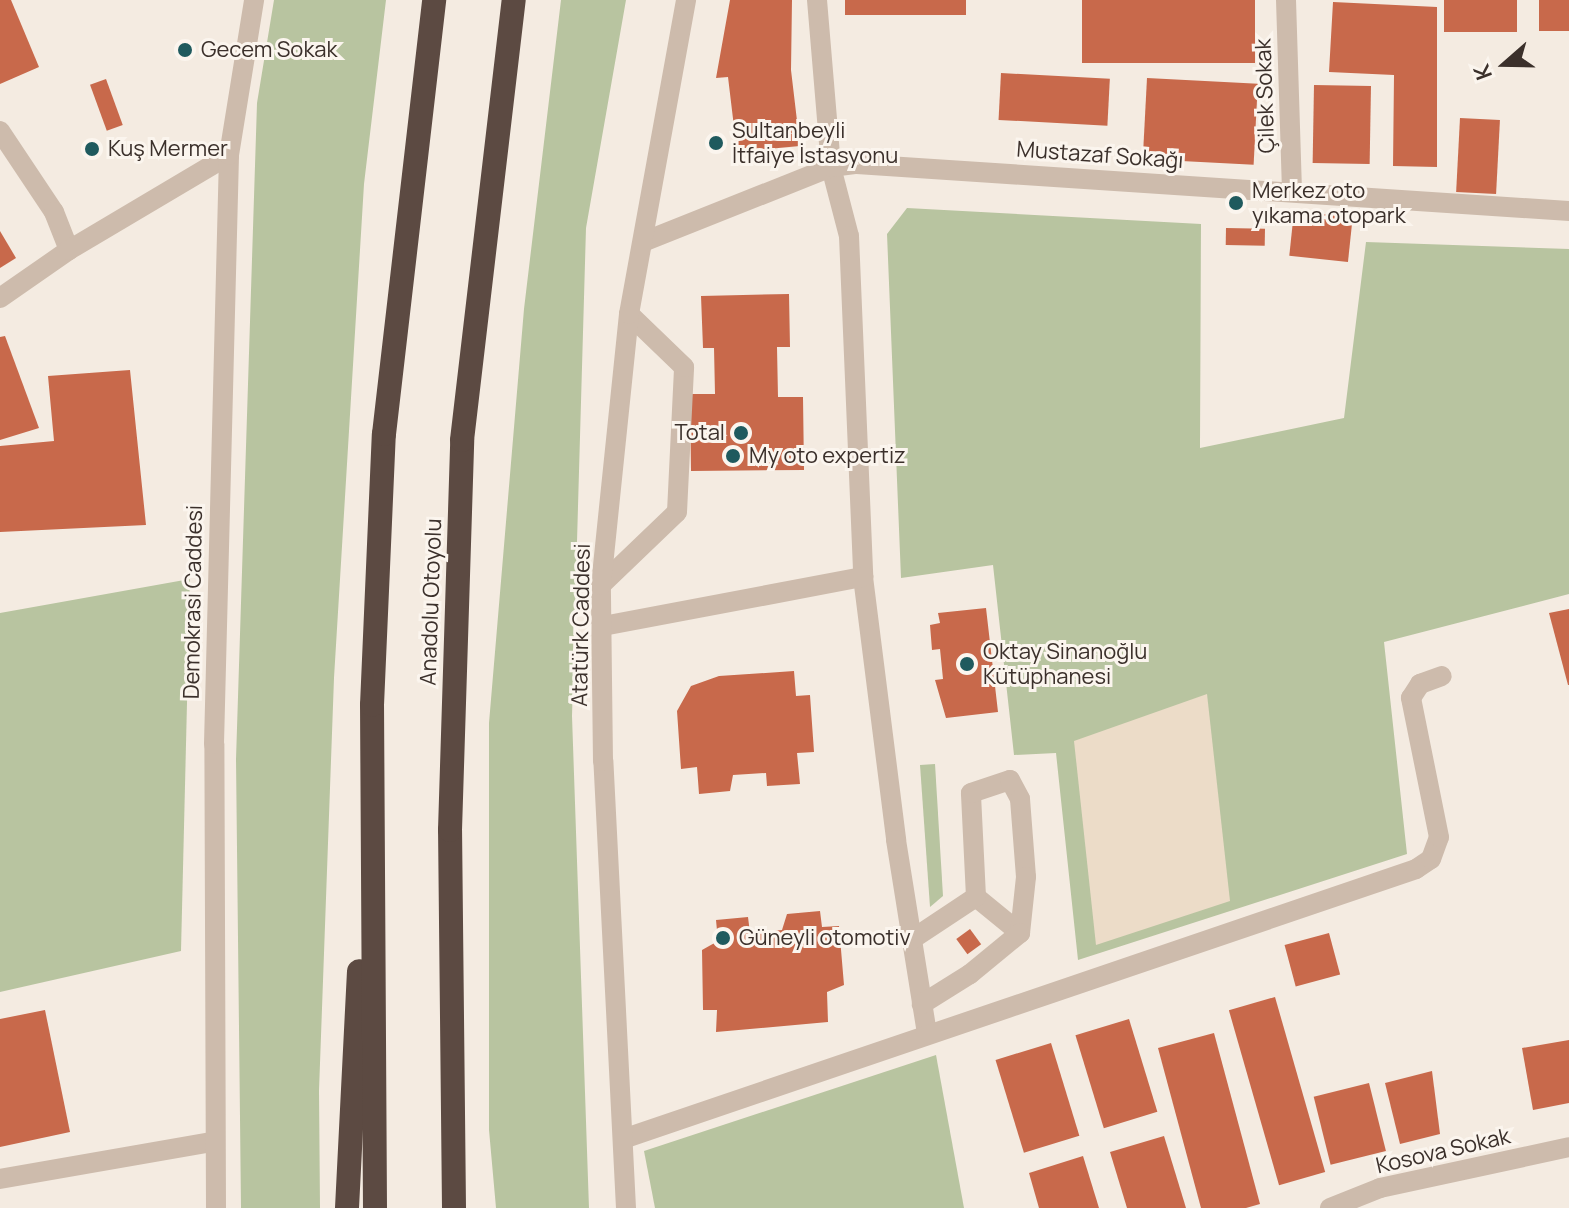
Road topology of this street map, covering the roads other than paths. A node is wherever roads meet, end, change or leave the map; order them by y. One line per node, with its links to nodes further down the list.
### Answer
1 (254, 0): 8 (street, Demokrasi Caddesi)
2 (434, 0): 20 (highway)
3 (514, 0): 33 (highway, Anadolu Otoyolu)
4 (686, 0): 12 (street, Atatürk Caddesi)
5 (817, 0): 9 (street)
6 (1286, 0): 10 (street, Çilek Sokak)
7 (0, 131): 13 (street)
8 (229, 155): 13 (street); 27 (street, Demokrasi Caddesi)
9 (831, 167): 10 (street, Mustazaf Sokağı); 12 (street, Mustazaf Sokağı); 16 (street)
10 (1292, 191): 11 (street, Mustazaf Sokağı)
11 (1569, 211)
12 (643, 242): 15 (street, Atatürk Caddesi)
13 (69, 250): 14 (street)
14 (0, 298)
15 (629, 314): 17 (street, Atatürk Caddesi); 17 (street)
16 (863, 577): 18 (street); 23 (street)
17 (601, 585): 18 (street, Atatürk Caddesi)
18 (603, 626): 26 (street, Atatürk Caddesi)
19 (1442, 676): 25 (street)
20 (372, 705): 31 (highway); 32 (highway)
21 (976, 897): 22 (street); 22 (street); 23 (street)
22 (1020, 933): 24 (street)
23 (911, 940): 24 (street)
24 (922, 1004): 25 (street)
25 (927, 1034): 26 (street)
26 (623, 1139): 34 (street, Atatürk Caddesi)
27 (211, 1142): 29 (street); 30 (street, Demokrasi Caddesi)
28 (1569, 1147): 35 (street, Kosova Sokak)
29 (0, 1179)
30 (216, 1208)
31 (347, 1208)
32 (375, 1208)
33 (454, 1208)
34 (626, 1208)
35 (1330, 1208)

